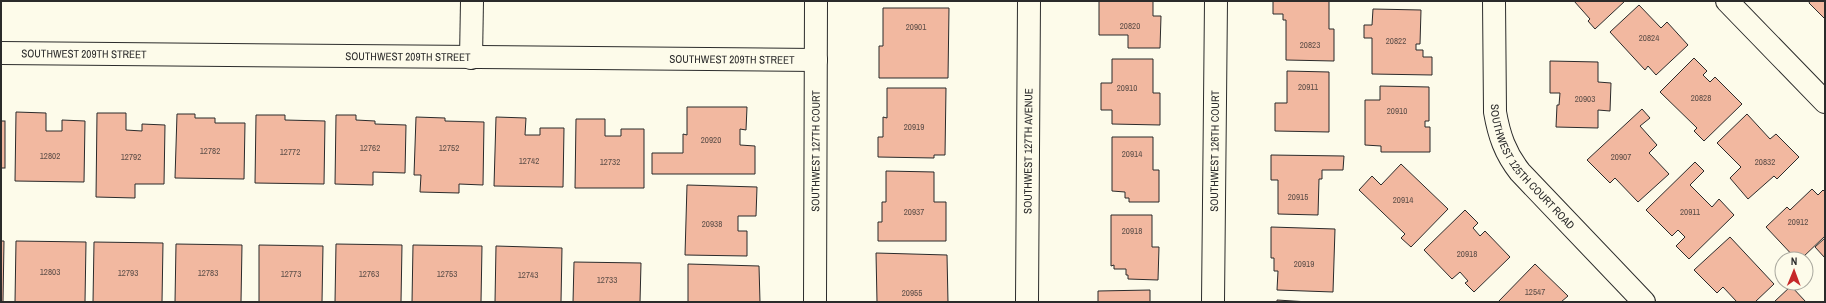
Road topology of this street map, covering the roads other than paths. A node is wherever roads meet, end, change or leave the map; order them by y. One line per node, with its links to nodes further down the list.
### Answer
1 (472, 1): 8 (street)
2 (816, 1): 9 (street, SOUTHWEST 127TH COURT)
3 (1029, 1): 12 (street, SOUTHWEST 127TH AVENUE)
4 (1216, 1): 13 (street, SOUTHWEST 126TH COURT)
5 (1494, 1): 14 (street, SOUTHWEST 125TH COURT ROAD)
6 (1727, 1): 10 (street)
7 (1, 53): 8 (street, SOUTHWEST 209TH STREET)
8 (471, 58): 9 (street, SOUTHWEST 209TH STREET)
9 (816, 60): 11 (street, SOUTHWEST 127TH COURT)
10 (1825, 102)
11 (815, 302)
12 (1027, 302)
13 (1213, 302)
14 (1644, 302)

